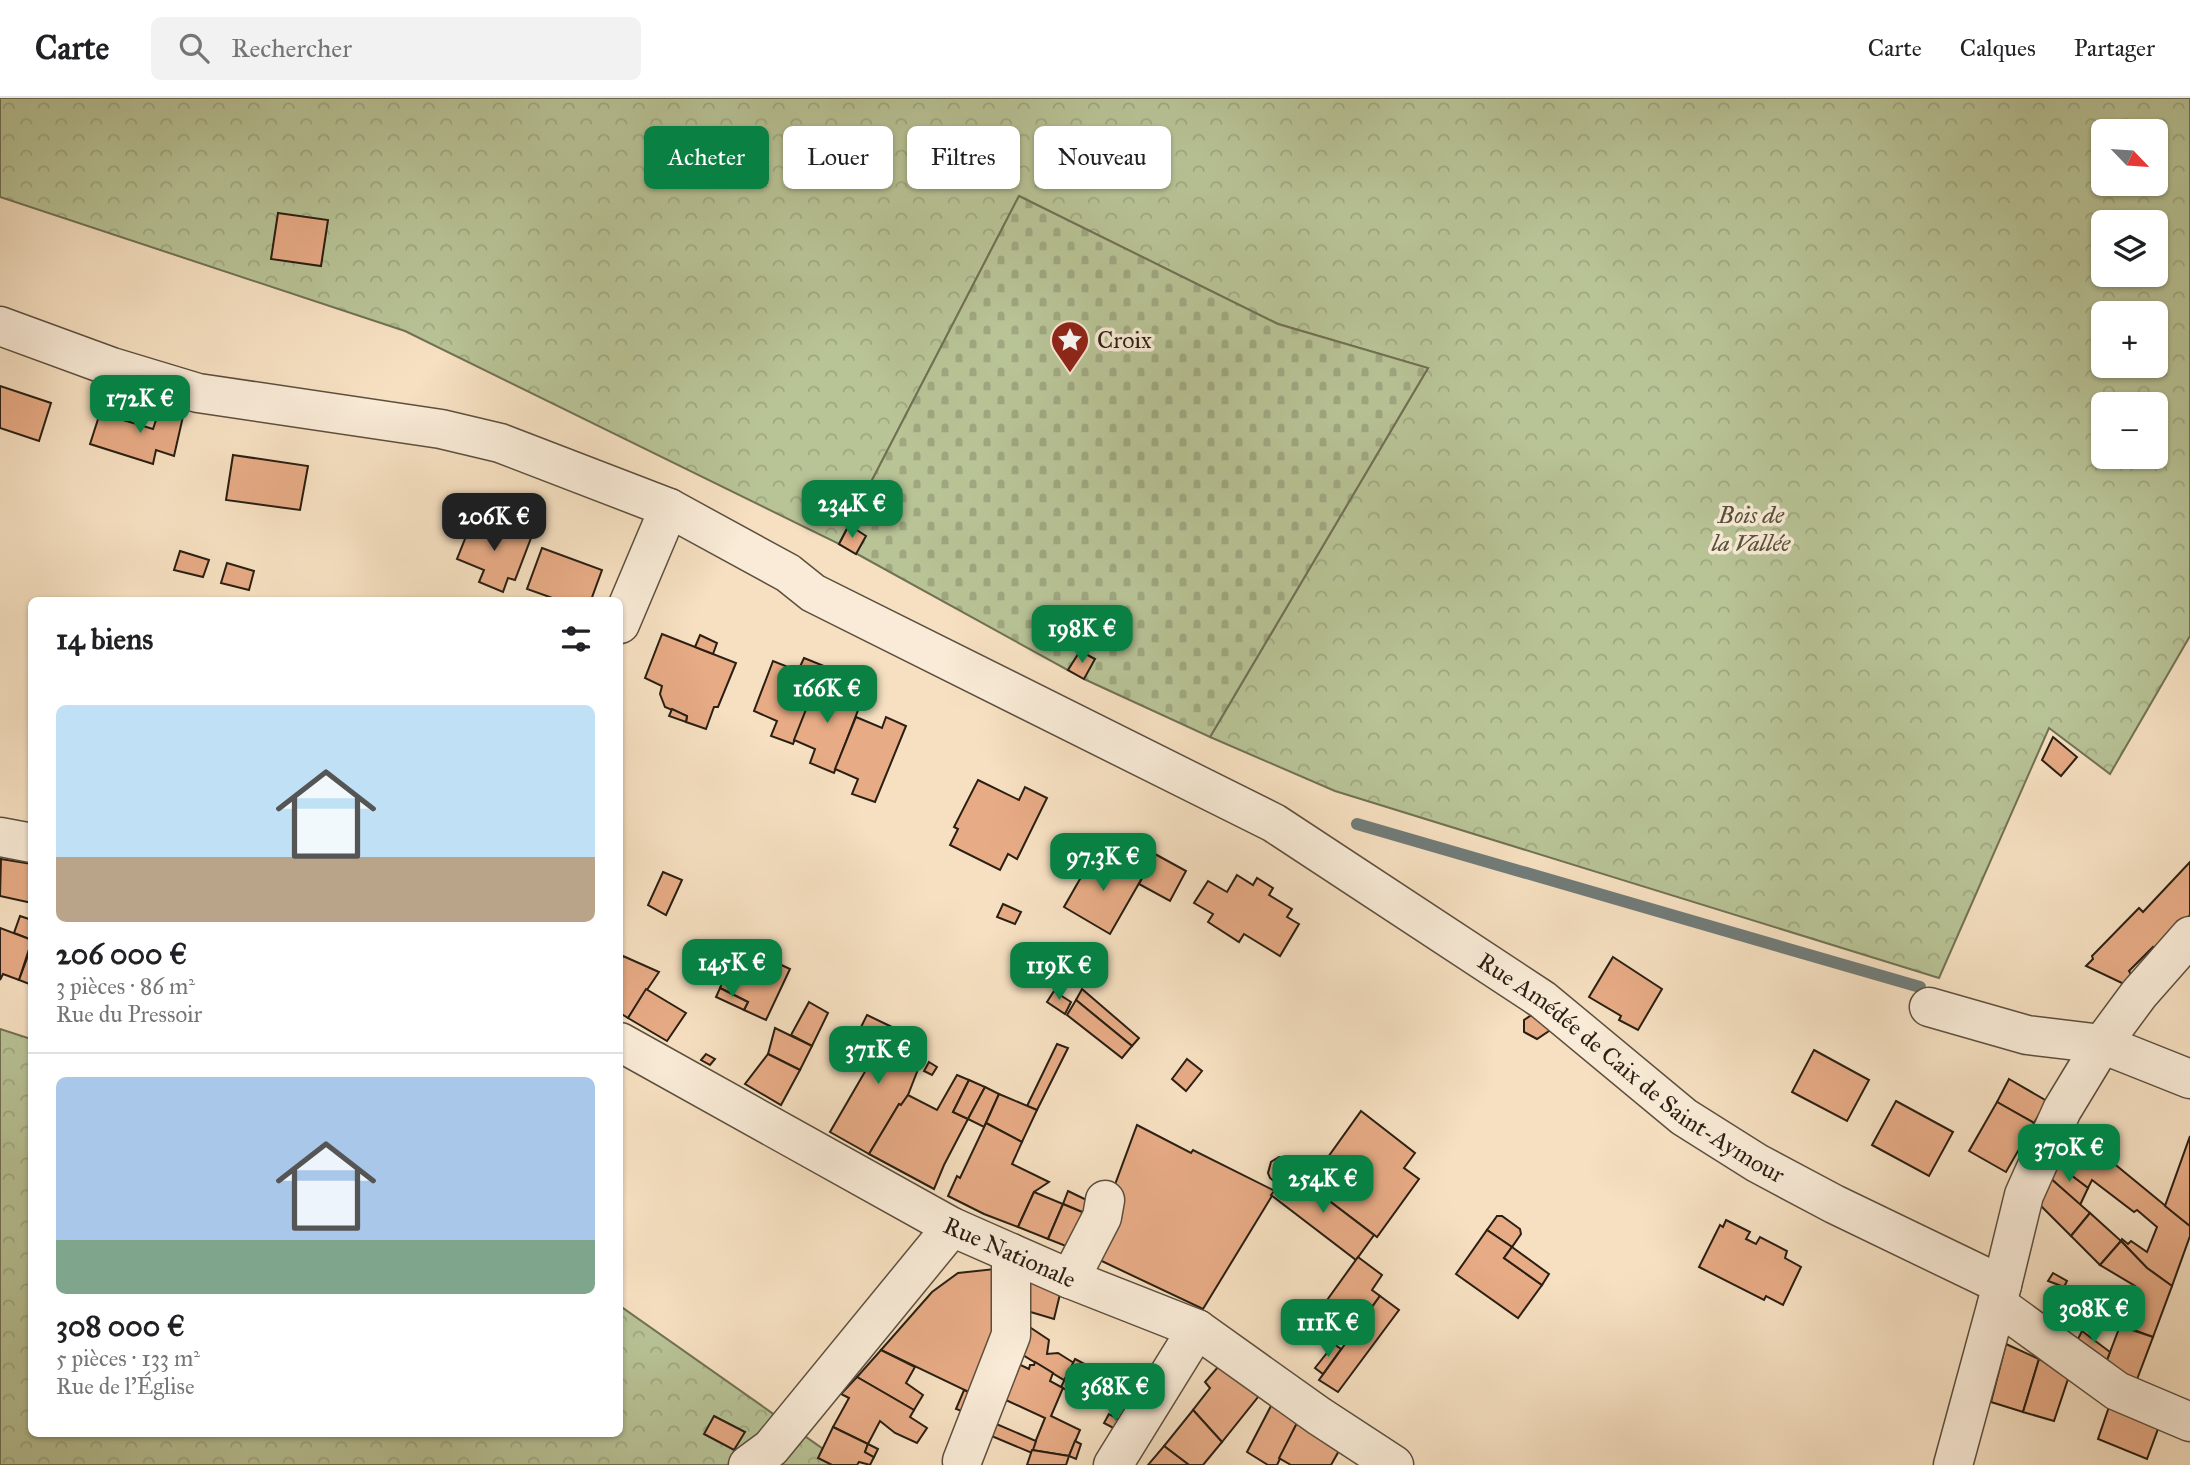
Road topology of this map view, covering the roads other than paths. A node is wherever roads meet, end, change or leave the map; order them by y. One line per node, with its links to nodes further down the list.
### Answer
1 (0, 326): 2 (street, Rue Amédée de Caix de Saint-Aymour)
2 (669, 508): 3 (street); 15 (street, Rue Amédée de Caix de Saint-Aymour)
3 (623, 617)
4 (0, 837): 5 (street)
5 (28, 842)
6 (2190, 936): 9 (street)
7 (1929, 1007): 9 (street)
8 (623, 1044): 12 (street, Rue Nationale)
9 (2102, 1044): 10 (street); 15 (street)
10 (2190, 1079)
11 (1105, 1200): 14 (street)
12 (952, 1227): 13 (street, Rue Nationale); 19 (street)
13 (1011, 1253): 14 (street, Rue Nationale); 18 (street)
14 (1070, 1279): 16 (street, Rue Nationale)
15 (2000, 1295): 17 (street, Rue Amédée de Caix de Saint-Aymour); 22 (street)
16 (1197, 1329): 20 (street); 21 (street, Rue Nationale)
17 (2190, 1422)
18 (962, 1461)
19 (748, 1465)
20 (1113, 1465)
21 (1394, 1465)
22 (1953, 1465)

